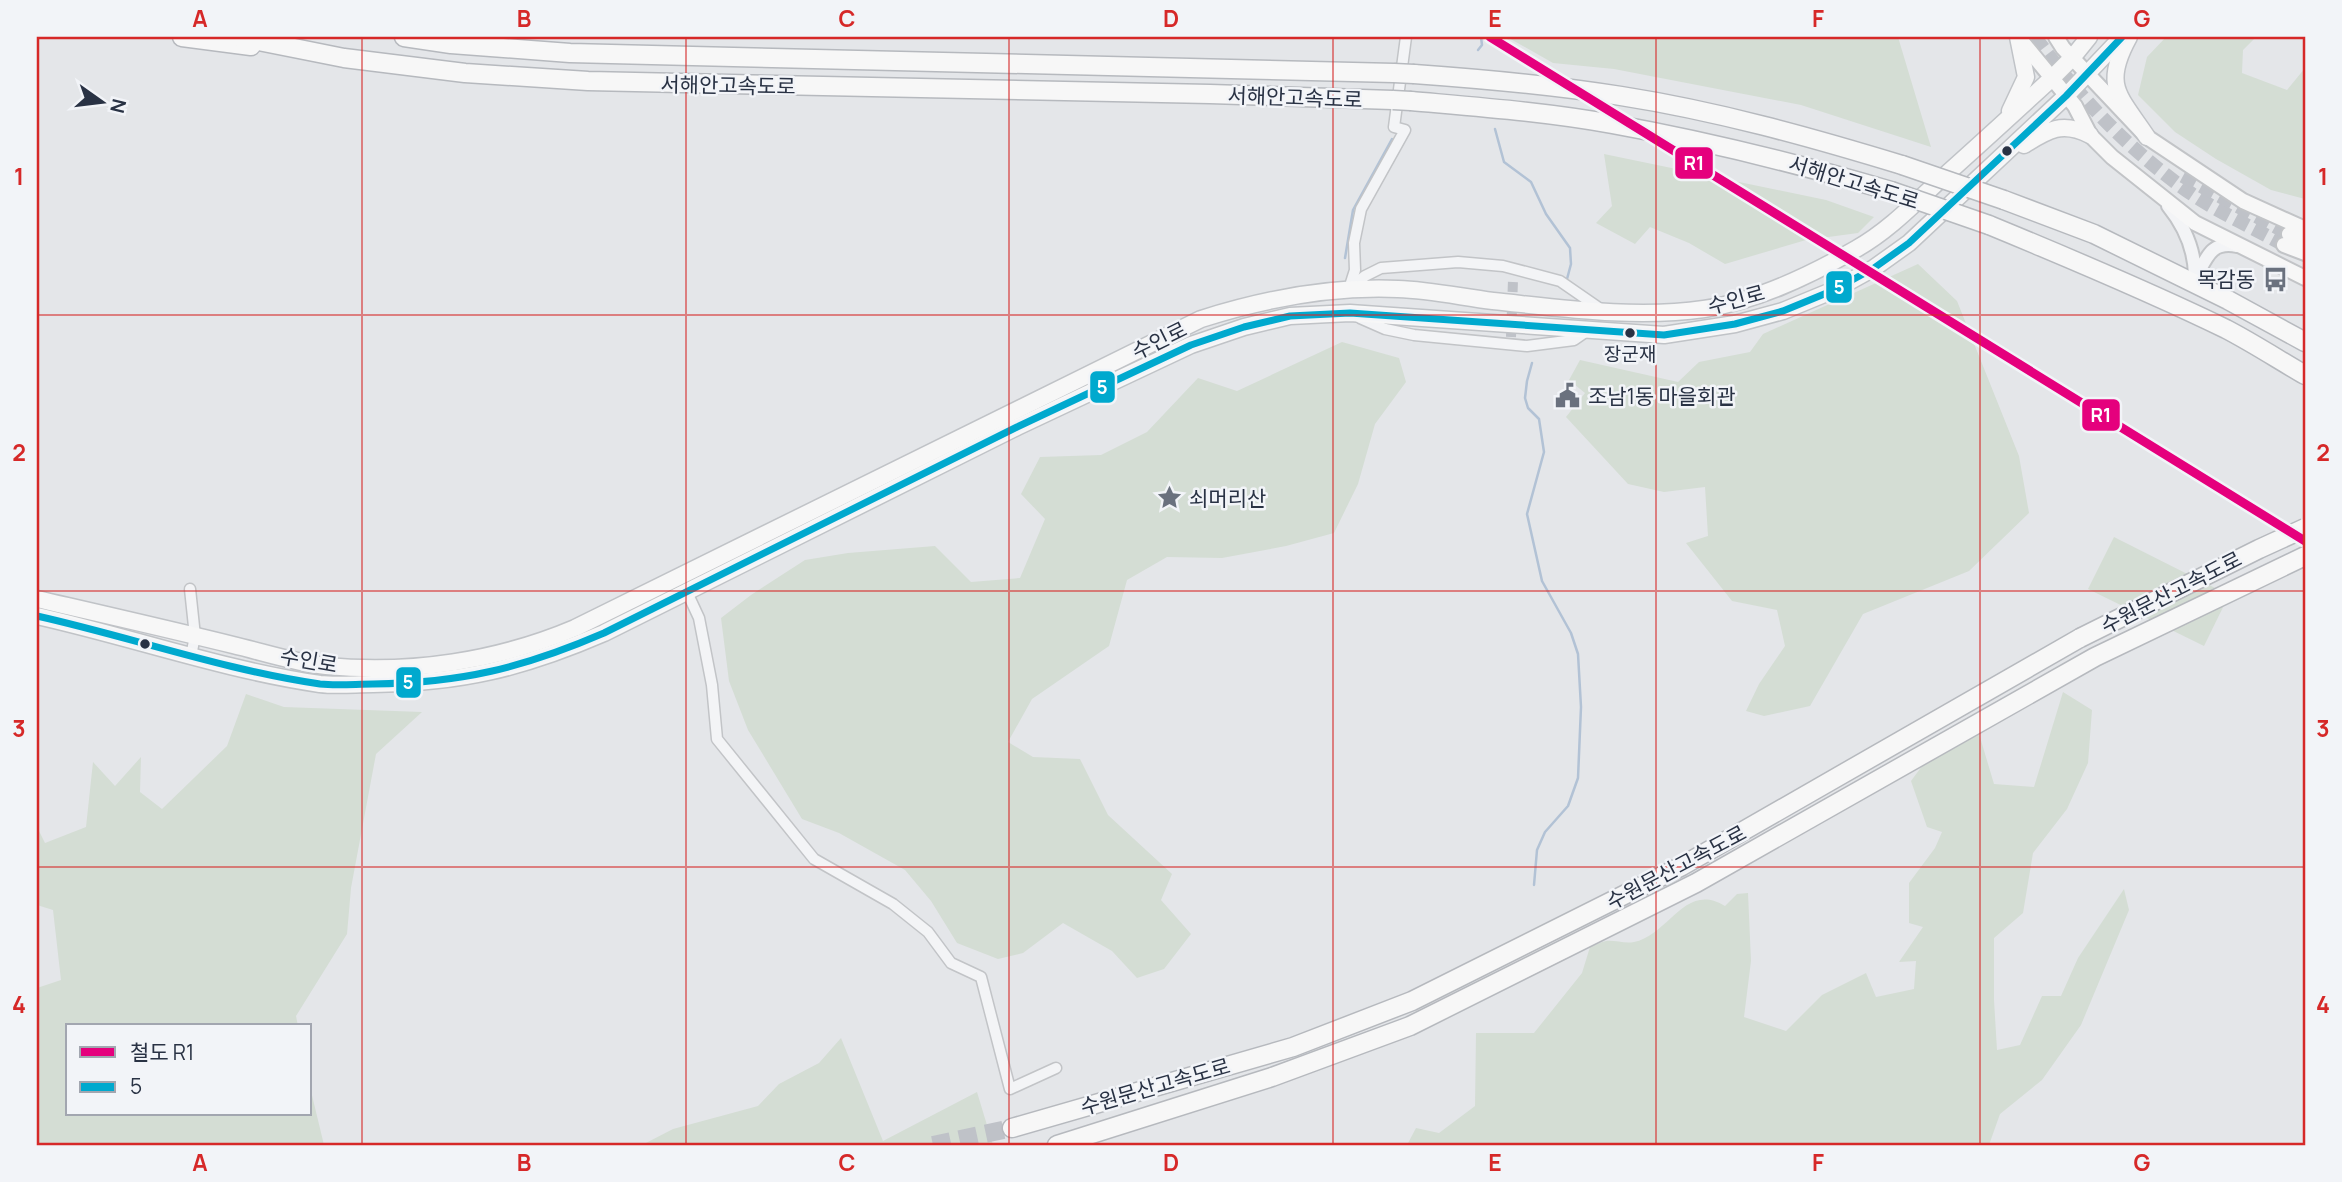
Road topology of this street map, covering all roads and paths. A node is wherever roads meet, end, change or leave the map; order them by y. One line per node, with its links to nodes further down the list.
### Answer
1 (182, 37): 12 (highway)
2 (239, 37): 12 (highway, 서해안고속도로)
3 (404, 37): 11 (highway, 서해안고속도로)
4 (430, 37): 11 (highway)
5 (1406, 37): 27 (street)
6 (2018, 37): 15 (main road); 17 (main road)
7 (2056, 37): 13 (main road)
8 (2089, 37): 13 (main road, 수인로)
9 (2122, 37): 14 (main road, 수인로)
10 (2129, 37): 19 (main road)
11 (451, 44): 31 (highway, 서해안고속도로, bridge)
12 (344, 58): 32 (highway, 서해안고속도로, bridge)
13 (2072, 58): 14 (main road); 15 (main road, 수인로)
14 (2087, 74): 16 (main road, 수인로); 19 (main road)
15 (2051, 79): 16 (main road); 17 (main road, 수인로)
16 (2066, 96): 18 (main road); 20 (main road, 수인로)
17 (2003, 123): 28 (main road, 수인로)
18 (2090, 135): 20 (main road); 21 (main road)
19 (2147, 137): 22 (main road)
20 (1997, 161): 30 (main road, 수인로)
21 (2159, 195): 24 (main road); 24 (street)
22 (2305, 229)
23 (2305, 240): 25 (main road)
24 (2242, 247): 26 (main road)
25 (2305, 253)
26 (2305, 278)
27 (1349, 289): 28 (main road, 수인로); 28 (street); 35 (main road, 수인로)
28 (1603, 310)
29 (1350, 313): 30 (main road, 수인로); 30 (street); 35 (main road, 수인로)
30 (1587, 331)
31 (2305, 342)
32 (2305, 375)
33 (2305, 528): 42 (highway, 수원문산고속도로, bridge)
34 (2305, 556): 43 (highway, 수원문산고속도로)
35 (682, 585): 39 (main road, 수인로); 40 (main road, 수인로); 41 (street)
36 (190, 589): 39 (street)
37 (37, 599): 39 (main road, 수인로)
38 (37, 616): 40 (main road, 수인로)
39 (195, 636): 40 (street)
40 (191, 656)
41 (1056, 1068)
42 (1012, 1128)
43 (1057, 1145)

